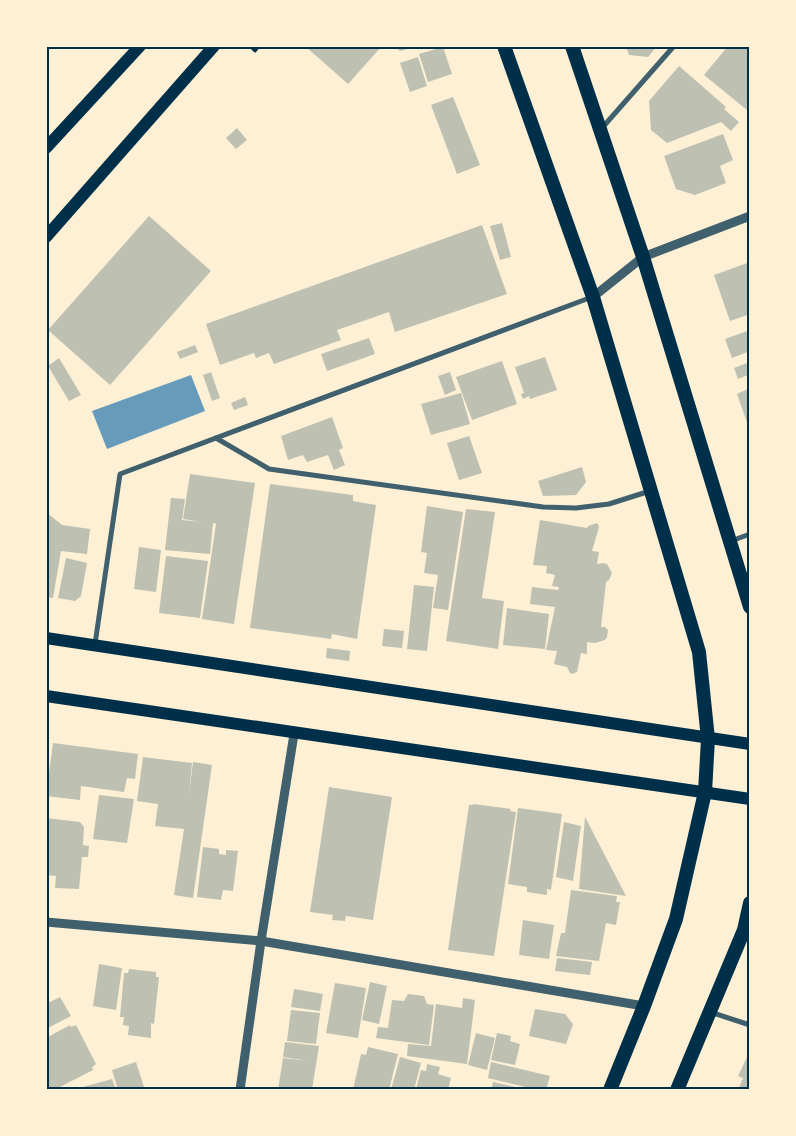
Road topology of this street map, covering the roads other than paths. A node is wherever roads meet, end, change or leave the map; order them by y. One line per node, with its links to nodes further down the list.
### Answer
1 (140, 46): 7 (main road)
2 (214, 46): 9 (main road)
3 (504, 46): 11 (highway)
4 (572, 46): 6 (highway)
5 (674, 46): 6 (street)
6 (599, 131): 10 (highway)
7 (46, 148)
8 (750, 216): 10 (street)
9 (46, 237)
10 (643, 257): 11 (street); 15 (highway)
11 (592, 297): 12 (street); 13 (highway)
12 (216, 438): 13 (street); 18 (street)
13 (650, 491): 21 (highway)
14 (750, 534): 15 (street)
15 (731, 541): 16 (highway)
16 (750, 607)
17 (46, 638): 18 (main road)
18 (95, 646): 21 (main road)
19 (46, 696): 20 (main road)
20 (294, 734): 23 (main road); 27 (street)
21 (708, 739): 22 (main road); 23 (highway)
22 (750, 744)
23 (705, 792): 24 (main road); 28 (highway)
24 (750, 799)
25 (750, 903): 29 (highway)
26 (46, 922): 27 (street)
27 (261, 941): 28 (street); 31 (street)
28 (644, 1006): 32 (highway)
29 (710, 1012): 30 (street); 33 (highway)
30 (750, 1025)
31 (240, 1090)
32 (610, 1090)
33 (677, 1090)

